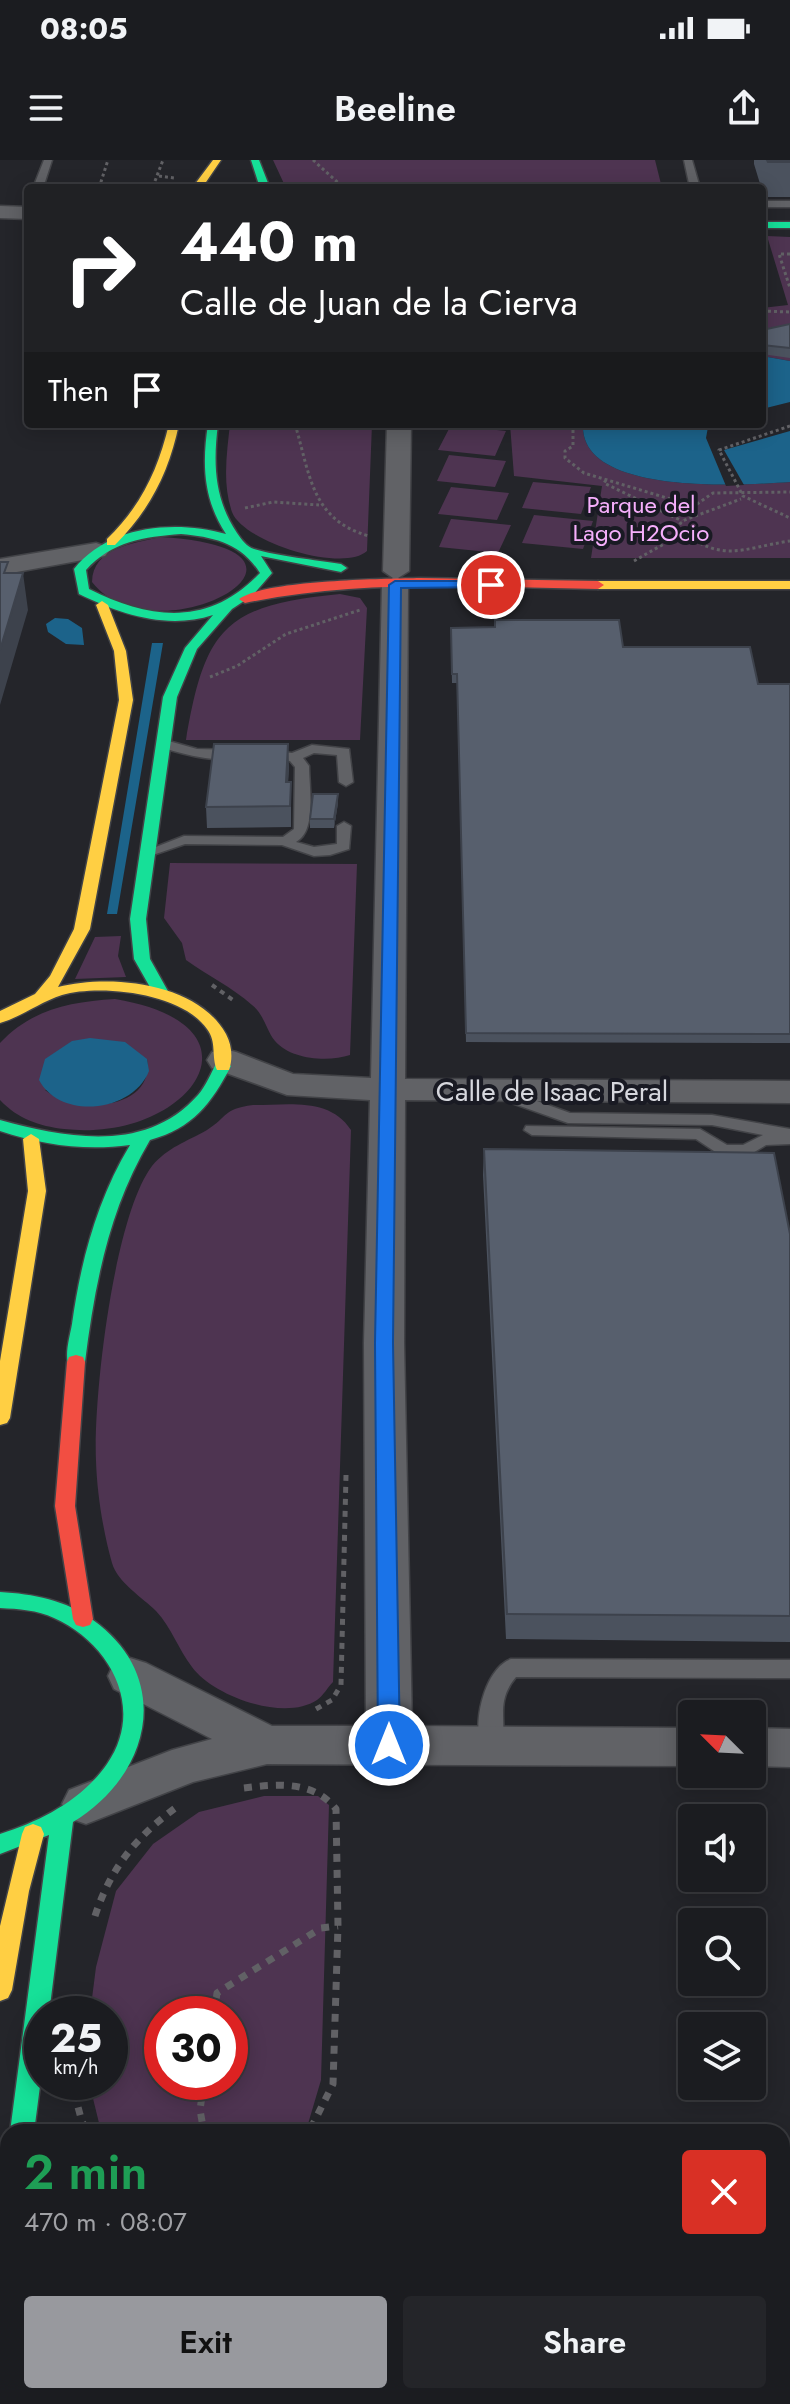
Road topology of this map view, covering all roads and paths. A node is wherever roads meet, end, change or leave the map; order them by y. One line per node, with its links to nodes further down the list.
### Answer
1 (48, 160): 9 (lane)
2 (108, 160): 10 (path)
3 (163, 160): 8 (path)
4 (217, 160): 11 (main road)
5 (255, 160): 12 (main road)
6 (313, 160): 13 (path)
7 (688, 160): 14 (lane)
8 (155, 181)
9 (39, 184)
10 (100, 184)
11 (200, 184)
12 (264, 184)
13 (340, 184)
14 (694, 184)
15 (766, 204): 16 (lane)
16 (790, 204)
17 (0, 212): 18 (street)
18 (24, 213)
19 (766, 217): 20 (main road)
20 (790, 217)
21 (766, 225): 22 (main road)
22 (790, 225)
23 (790, 254): 24 (path)
24 (790, 288)
25 (766, 311): 26 (path)
26 (790, 312)
27 (790, 426): 35 (path)
28 (173, 428): 45 (main road)
29 (212, 428): 43 (main road)
30 (296, 428): 37 (path)
31 (399, 428): 52 (street)
32 (573, 428): 33 (path)
33 (606, 480): 35 (path); 40 (path)
34 (790, 492): 35 (path)
35 (737, 493): 36 (path)
36 (742, 498): 39 (path); 40 (path)
37 (319, 505): 38 (path); 42 (path)
38 (243, 508)
39 (790, 518)
40 (682, 521): 41 (path)
41 (680, 530): 46 (path); 49 (path)
42 (374, 537)
43 (235, 539): 45 (main road); 47 (main road)
44 (790, 541): 46 (path)
45 (104, 547): 50 (street); 54 (main road)
46 (716, 551): 48 (path)
47 (257, 552): 52 (main road); 55 (main road)
48 (705, 558)
49 (634, 561)
50 (0, 569): 54 (street)
51 (790, 572): 52 (main road)
52 (395, 578): 53 (main road); 55 (main road); 70 (street)
53 (790, 585)
54 (93, 598): 56 (main road); 66 (main road)
55 (245, 599): 56 (main road)
56 (226, 608): 59 (main road)
57 (367, 608): 58 (path)
58 (199, 678)
59 (165, 744): 60 (lane); 64 (main road)
60 (294, 757): 61 (lane); 63 (lane)
61 (346, 782)
62 (344, 826): 63 (lane)
63 (285, 841): 64 (lane)
64 (150, 852): 65 (main road)
65 (161, 993): 66 (main road); 68 (main road)
66 (42, 996): 67 (main road)
67 (0, 1018)
68 (224, 1060): 69 (street, Calle de Isaac Peral); 73 (main road)
69 (314, 1087): 70 (street, Calle de Isaac Peral); 73 (street, Calle de Isaac Peral)
70 (390, 1090): 71 (street, Calle de Isaac Peral); 85 (street)
71 (495, 1090): 72 (street, Calle de Isaac Peral); 77 (lane)
72 (790, 1092)
73 (210, 1094): 76 (main road)
74 (0, 1125): 78 (main road)
75 (532, 1130): 77 (lane)
76 (143, 1137): 78 (main road); 81 (main road)
77 (790, 1137)
78 (31, 1139): 79 (main road)
79 (0, 1418)
80 (0, 1600): 81 (main road)
81 (83, 1619): 83 (main road)
82 (790, 1669): 86 (lane)
83 (130, 1676): 84 (street); 92 (main road)
84 (267, 1745): 85 (street); 92 (street)
85 (389, 1745): 86 (street)
86 (491, 1746): 87 (street)
87 (678, 1747)
88 (766, 1747): 89 (street)
89 (790, 1748)
90 (239, 1789): 96 (path)
91 (184, 1802): 95 (path)
92 (73, 1813): 93 (main road); 101 (main road)
93 (33, 1834): 94 (main road); 97 (main road)
94 (0, 1844)
95 (93, 1924)
96 (338, 1926): 98 (path); 104 (path)
97 (0, 1990)
98 (217, 1996)
99 (76, 2100): 102 (path)
100 (201, 2100): 103 (path)
101 (23, 2124)
102 (83, 2124)
103 (203, 2124)
104 (313, 2124)

